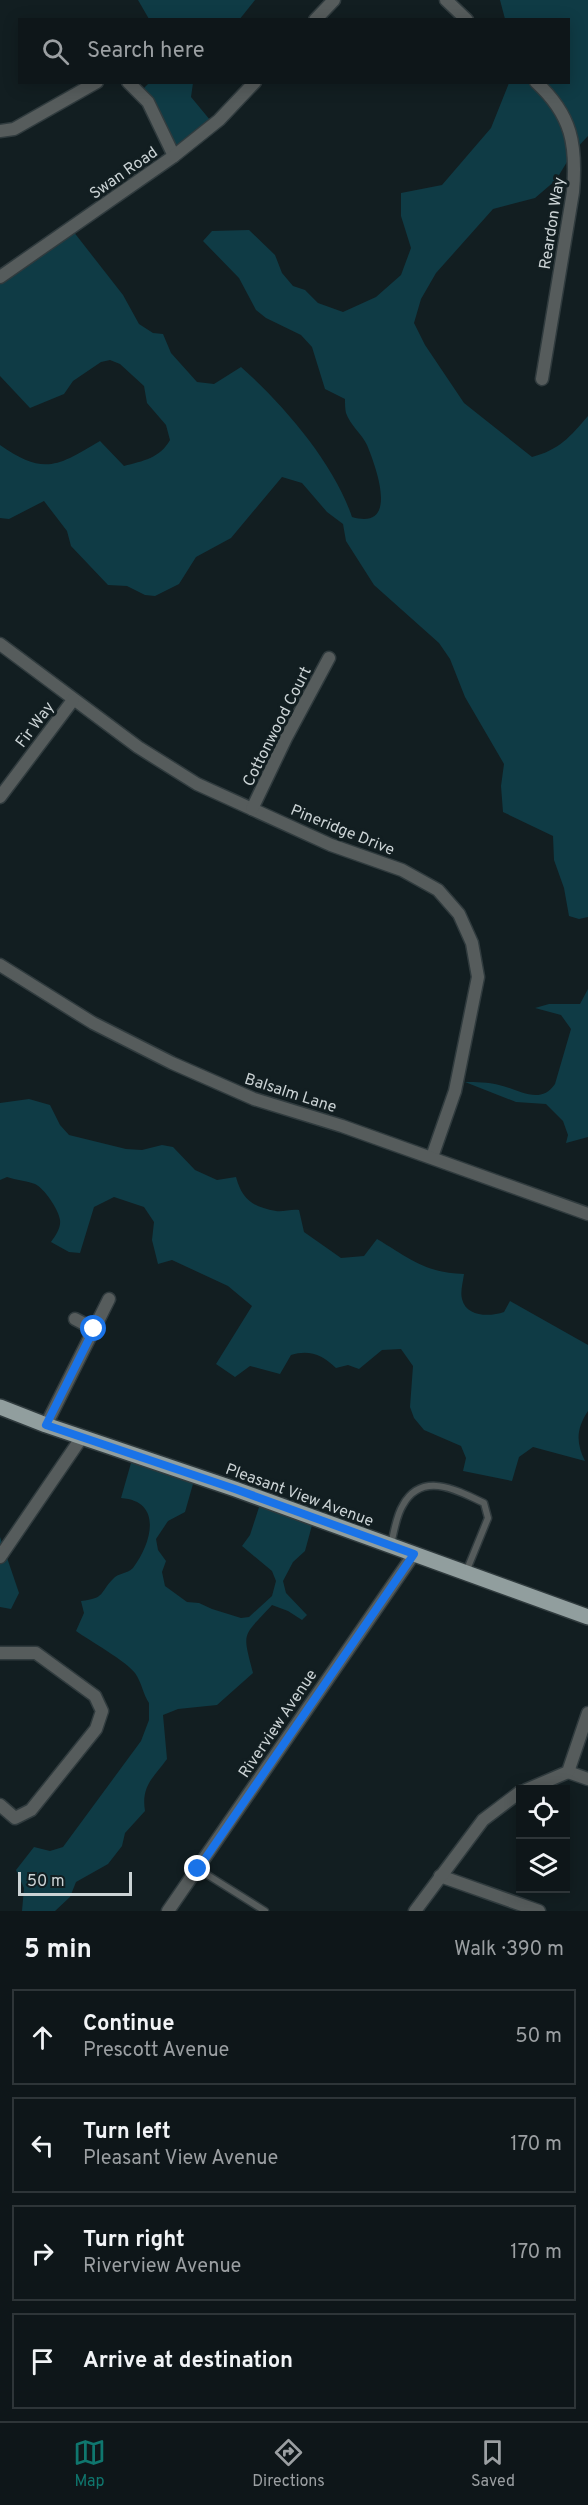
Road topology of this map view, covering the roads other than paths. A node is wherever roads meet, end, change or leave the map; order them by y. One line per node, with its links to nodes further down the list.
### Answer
1 (334, 0): 3 (street)
2 (446, 0): 4 (street)
3 (317, 18)
4 (465, 18)
5 (93, 84): 9 (street)
6 (130, 84): 10 (street)
7 (253, 84): 10 (street, Swan Road)
8 (538, 84): 12 (street, Reardon Way)
9 (0, 130)
10 (174, 156): 11 (street, Swan Road)
11 (0, 277)
12 (542, 378)
13 (0, 644): 15 (street, Pineridge Drive)
14 (329, 658): 17 (street, Cottonwood Court)
15 (73, 700): 16 (street, Fir Way); 17 (street, Pineridge Drive)
16 (0, 797)
17 (252, 809): 19 (street, Pineridge Drive)
18 (0, 964): 19 (street, Balsalm Lane)
19 (432, 1157): 20 (street, Balsalm Lane)
20 (588, 1214)
21 (109, 1299): 23 (street)
22 (75, 1319): 23 (street)
23 (94, 1329): 25 (street)
24 (0, 1407): 25 (main road, Pleasant View Avenue)
25 (46, 1425): 26 (main road, Pleasant View Avenue)
26 (82, 1437): 27 (main road, Pleasant View Avenue); 29 (street)
27 (391, 1545): 28 (main road, Pleasant View Avenue); 30 (lane)
28 (414, 1554): 30 (main road, Pleasant View Avenue); 40 (street, Riverview Avenue)
29 (0, 1557)
30 (466, 1572): 31 (main road, Pleasant View Avenue)
31 (588, 1617)
32 (0, 1652): 33 (street); 39 (street)
33 (0, 1660)
34 (588, 1713): 35 (street)
35 (568, 1772): 36 (street); 37 (street)
36 (588, 1779)
37 (538, 1785)
38 (516, 1795): 41 (street)
39 (0, 1805)
40 (198, 1869): 42 (street, Riverview Avenue); 43 (lane)
41 (440, 1876): 44 (street); 45 (street)
42 (168, 1911)
43 (265, 1911)
44 (415, 1911)
45 (538, 1911)

